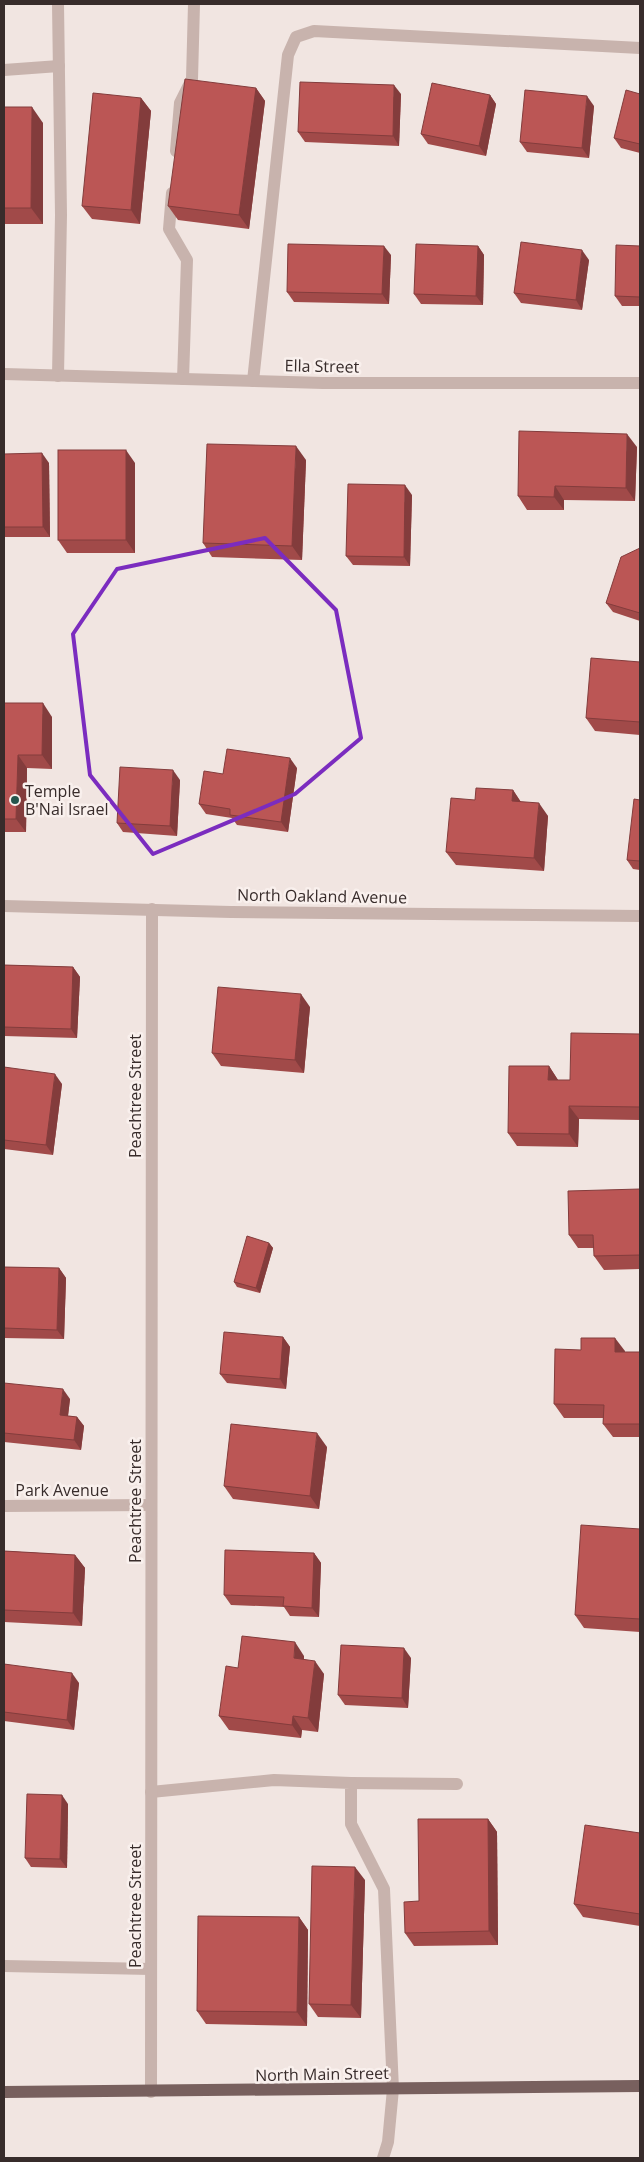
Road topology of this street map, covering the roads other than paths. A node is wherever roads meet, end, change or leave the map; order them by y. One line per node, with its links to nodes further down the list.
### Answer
1 (58, 4): 4 (street)
2 (194, 4): 6 (street)
3 (640, 48): 11 (street)
4 (59, 66): 5 (street); 9 (street)
5 (4, 70)
6 (175, 161)
7 (173, 181): 10 (street)
8 (4, 374): 9 (street, Ella Street)
9 (58, 376): 10 (street, Ella Street)
10 (183, 379): 11 (street, Ella Street)
11 (253, 381): 12 (street, Ella Street)
12 (640, 383)
13 (4, 906): 14 (street, North Oakland Avenue)
14 (152, 909): 15 (street, North Oakland Avenue); 16 (street, Peachtree Street)
15 (640, 916)
16 (151, 1505): 17 (street, Park Avenue); 20 (street, Peachtree Street)
17 (4, 1506)
18 (351, 1783): 19 (street); 20 (street); 24 (street)
19 (457, 1784)
20 (151, 1792): 22 (street, Peachtree Street)
21 (4, 1966): 22 (street)
22 (151, 1969): 26 (street, Peachtree Street)
23 (640, 2086): 24 (main road, North Main Street)
24 (393, 2089): 26 (main road, North Main Street); 27 (street)
25 (4, 2092): 26 (main road, North Main Street)
26 (151, 2092)
27 (383, 2158)

